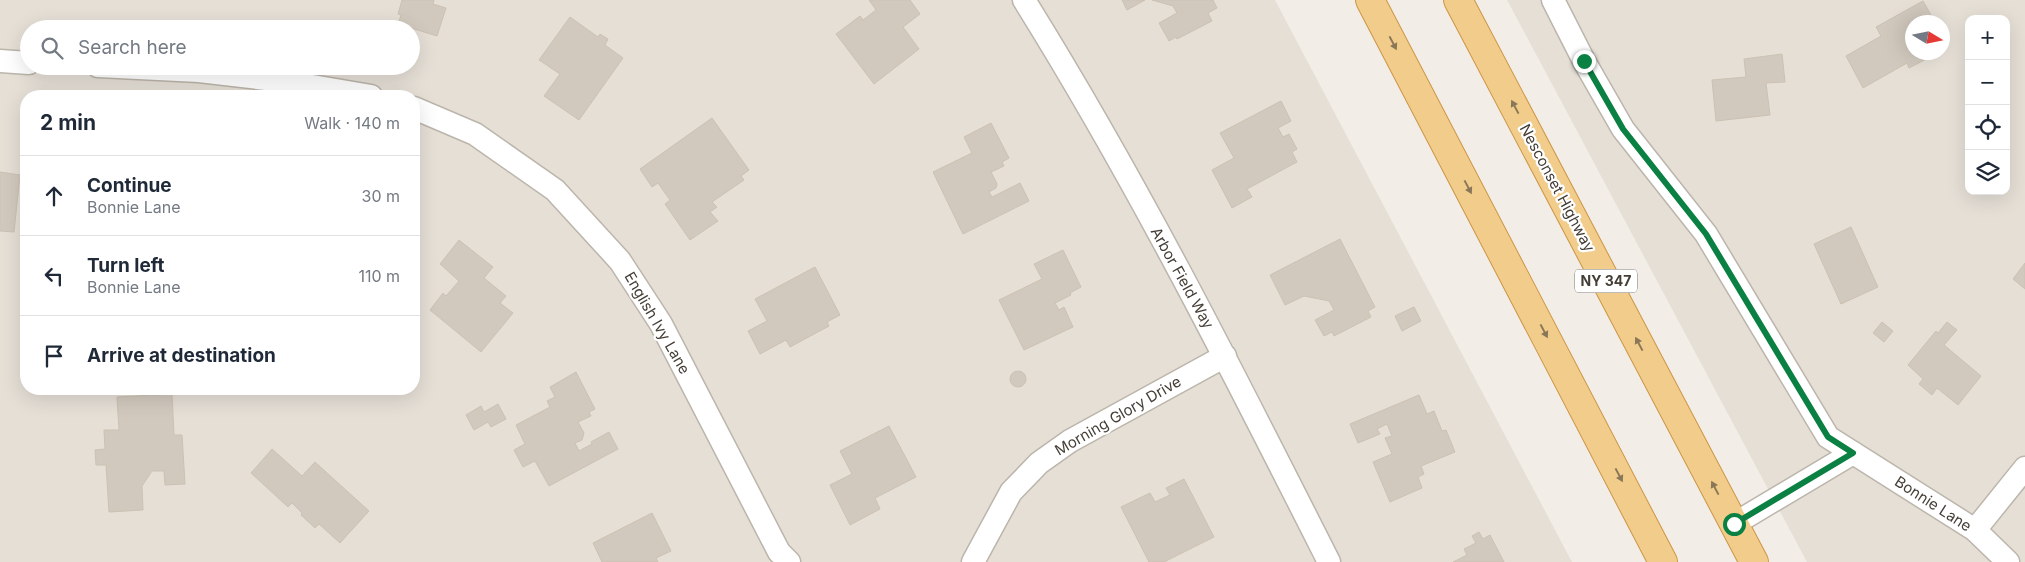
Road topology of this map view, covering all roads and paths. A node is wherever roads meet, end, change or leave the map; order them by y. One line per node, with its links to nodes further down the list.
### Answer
1 (1024, 0): 10 (street, Arbor Field Way)
2 (1370, 0): 18 (highway, one-way to 18)
3 (1553, 0): 11 (street, Bonnie Lane)
4 (1463, 2): 13 (highway, Nesconset Highway / NY 347, one-way to 4)
5 (0, 61): 6 (street)
6 (20, 62)
7 (235, 75): 8 (street)
8 (336, 90)
9 (420, 111): 15 (street, English Ivy Lane)
10 (1225, 356): 16 (street, Morning Glory Drive); 17 (street, Arbor Field Way)
11 (1853, 453): 13 (street); 14 (street, Bonnie Lane)
12 (2025, 468): 14 (street)
13 (1734, 524): 19 (highway, Nesconset Highway / NY 347)
14 (1975, 530): 20 (street, Bonnie Lane)
15 (788, 562)
16 (973, 562)
17 (1329, 562)
18 (1663, 562)
19 (1754, 562)
20 (2008, 562)

